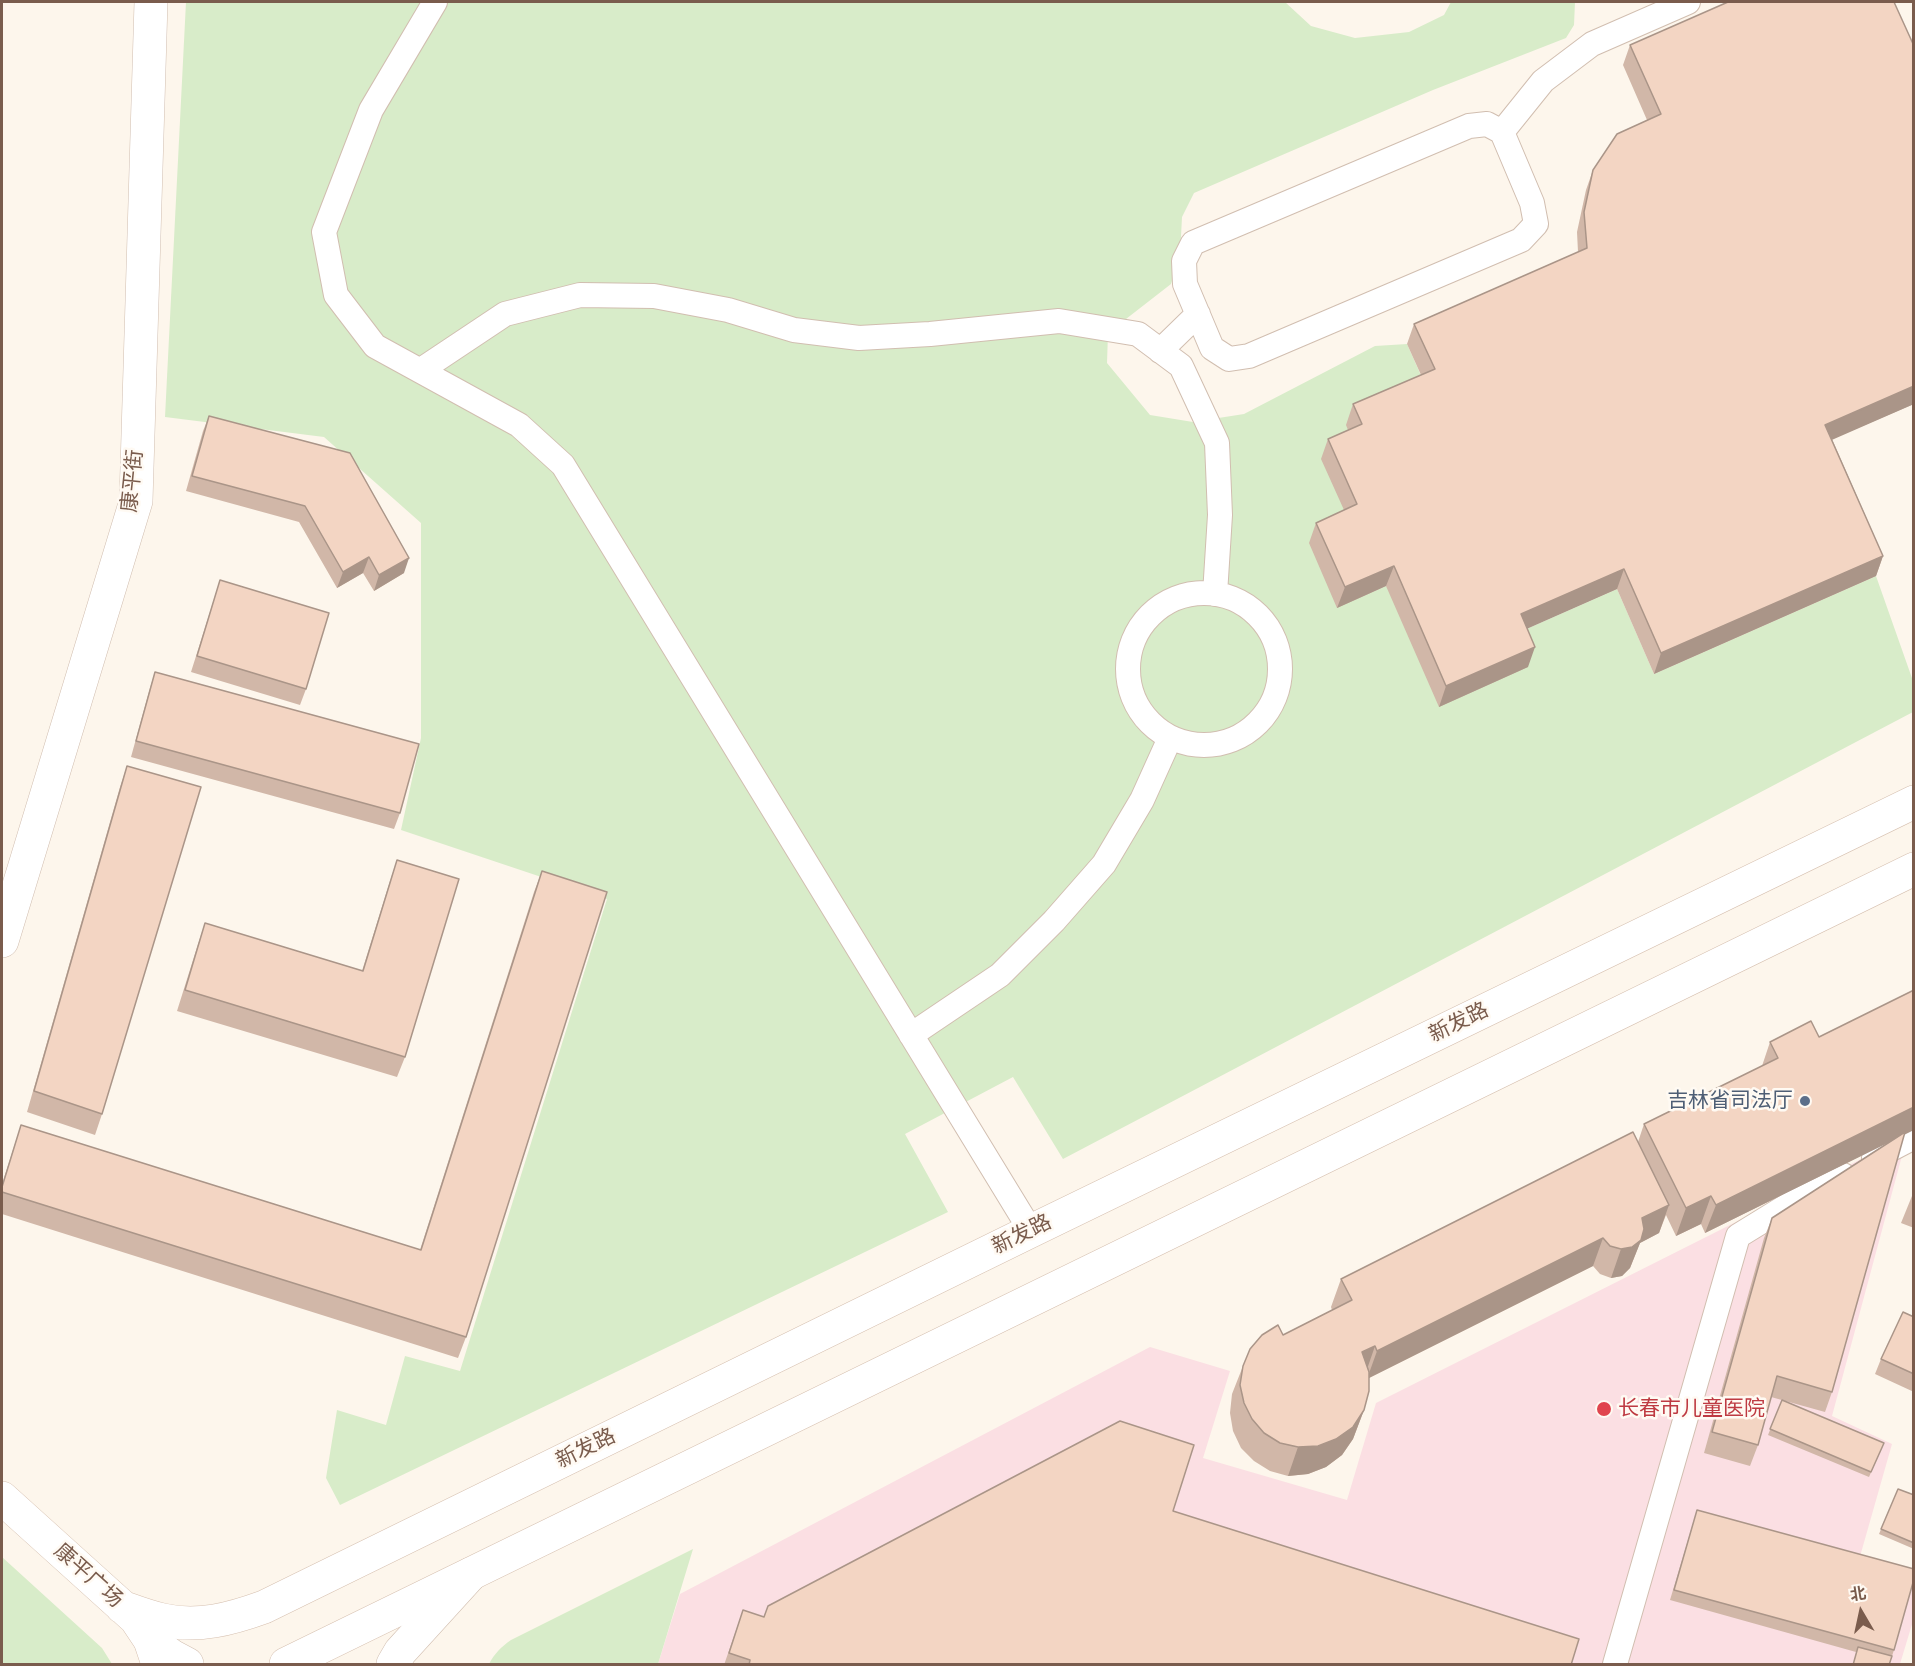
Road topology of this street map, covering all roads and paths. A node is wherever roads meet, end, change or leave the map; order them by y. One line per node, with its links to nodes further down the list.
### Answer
1 (151, 2): 12 (main road, 康平街)
2 (435, 2): 7 (lane)
3 (1688, 2): 4 (lane)
4 (1502, 132): 5 (lane); 5 (lane)
5 (1198, 314): 6 (lane)
6 (1160, 351): 7 (lane); 8 (lane)
7 (421, 370): 13 (lane)
8 (1215, 594): 9 (lane); 9 (lane)
9 (1170, 738): 13 (lane)
10 (1914, 802): 15 (main road, 新发路)
11 (1914, 869): 17 (main road)
12 (2, 941)
13 (911, 1035): 15 (lane)
14 (1914, 1137): 23 (lane)
15 (1031, 1231): 18 (main road, 新发路)
16 (2, 1498): 18 (main road, 康平广场)
17 (471, 1574): 21 (main road); 22 (main road)
18 (122, 1607): 19 (main road, 康平广场)
19 (154, 1652): 20 (main road, 康平广场)
20 (187, 1665)
21 (286, 1665)
22 (393, 1665)
23 (1615, 1665)

